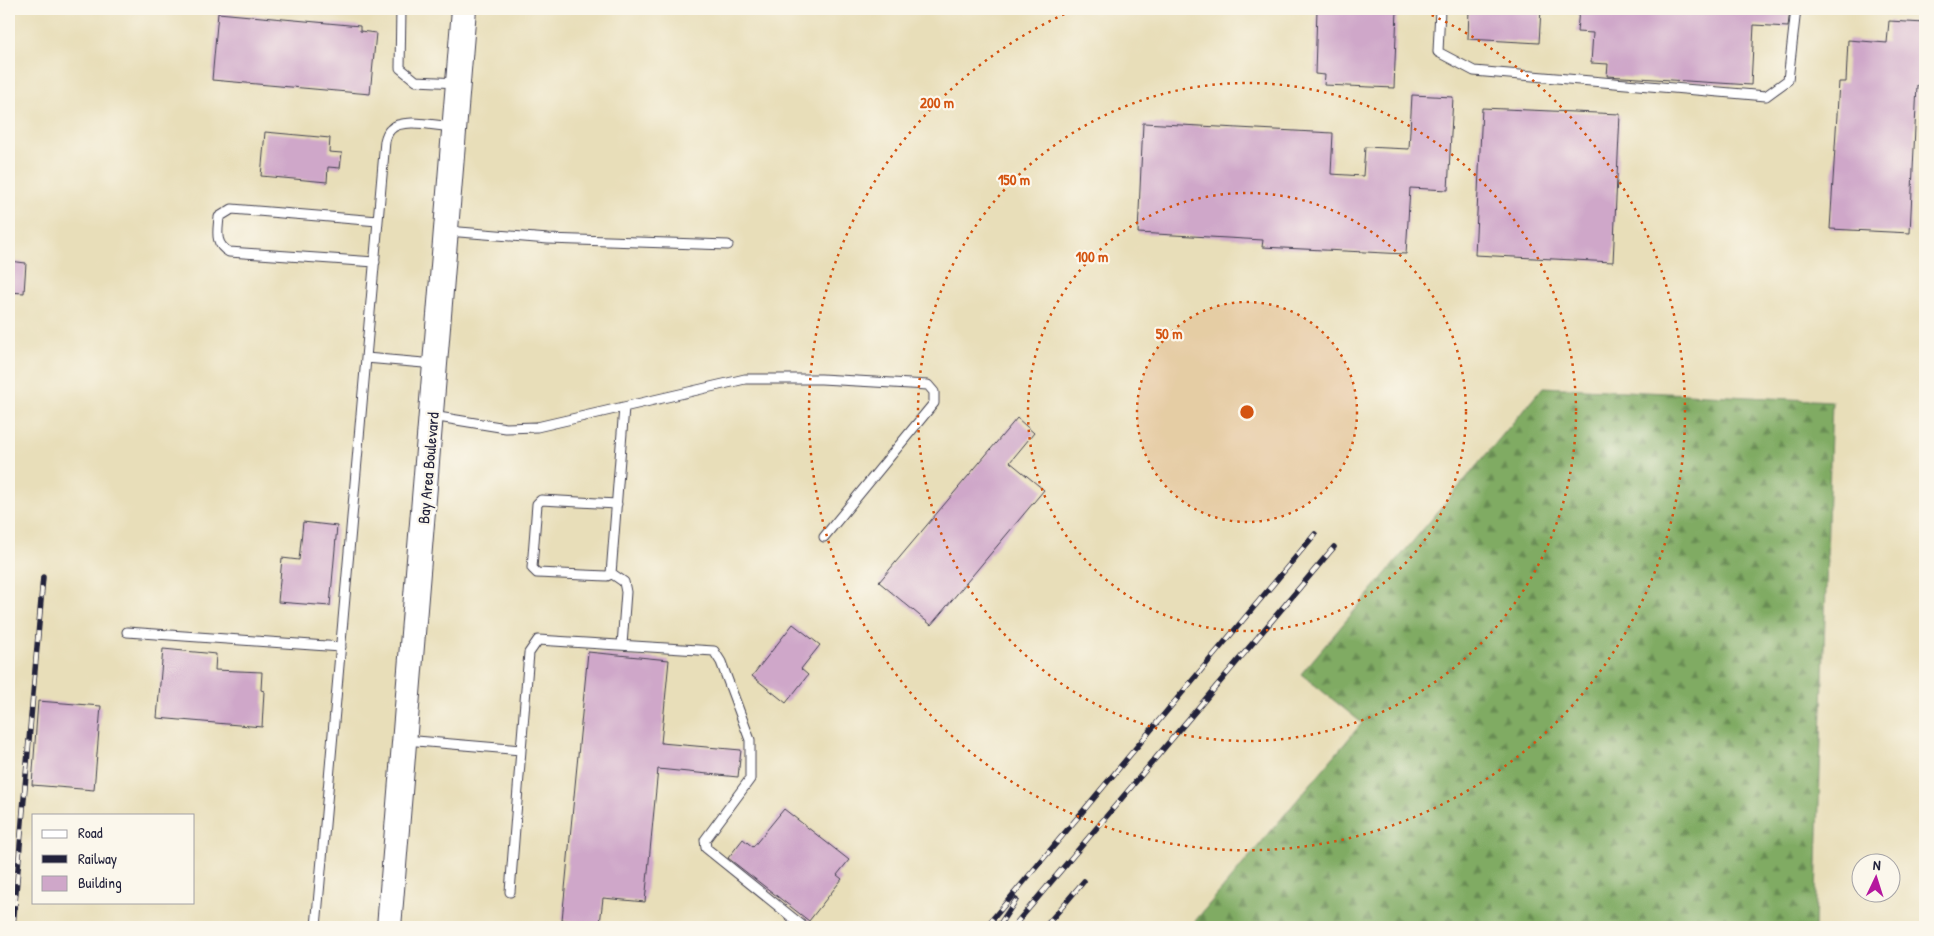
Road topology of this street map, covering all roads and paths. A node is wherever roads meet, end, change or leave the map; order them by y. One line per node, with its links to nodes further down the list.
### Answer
1 (401, 9): 5 (lane)
2 (464, 9): 5 (main road, Bay Area Boulevard)
3 (1440, 9): 4 (lane)
4 (1796, 9)
5 (459, 83): 6 (main road, Bay Area Boulevard)
6 (455, 128): 7 (lane); 8 (main road, Bay Area Boulevard)
7 (378, 221): 10 (lane); 10 (lane)
8 (447, 232): 9 (lane); 12 (main road, Bay Area Boulevard)
9 (728, 245)
10 (375, 262): 11 (lane)
11 (366, 358): 12 (lane); 20 (lane)
12 (436, 364): 14 (main road, Bay Area Boulevard)
13 (624, 407): 14 (lane); 15 (lane); 16 (lane)
14 (432, 416): 21 (main road, Bay Area Boulevard)
15 (616, 504): 17 (lane); 17 (lane)
16 (824, 537)
17 (611, 573): 19 (lane)
18 (127, 632): 20 (lane)
19 (622, 645): 22 (lane); 26 (lane)
20 (340, 647): 24 (lane)
21 (405, 740): 22 (lane); 25 (main road, Bay Area Boulevard)
22 (521, 750): 23 (lane)
23 (510, 892)
24 (316, 927)
25 (389, 927)
26 (804, 927)

